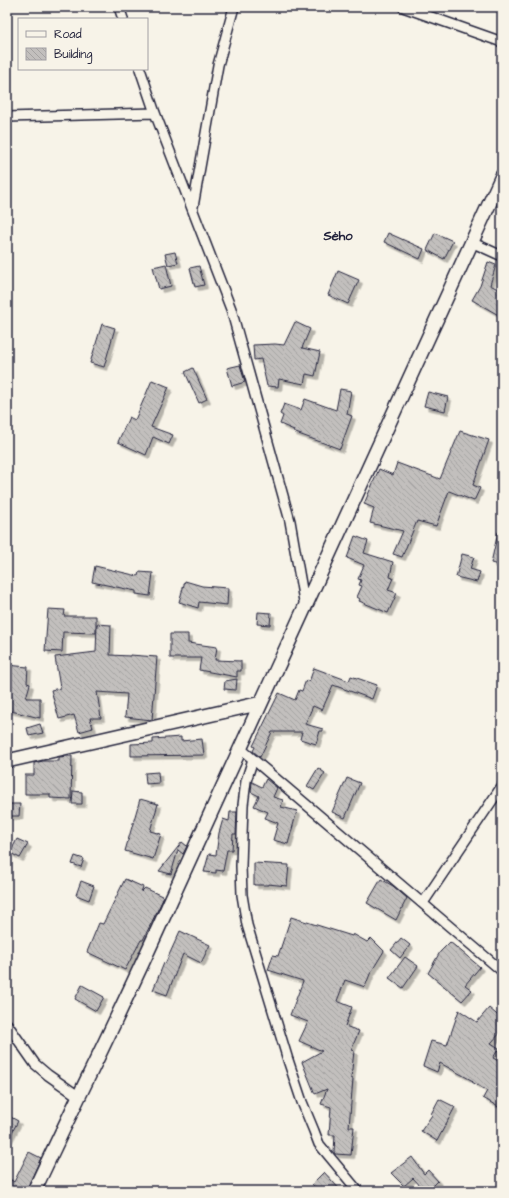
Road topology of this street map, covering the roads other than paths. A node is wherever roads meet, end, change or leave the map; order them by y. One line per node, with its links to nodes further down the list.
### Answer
1 (119, 7): 4 (street)
2 (234, 7): 10 (street)
3 (403, 7): 5 (street)
4 (123, 18)
5 (502, 42)
6 (140, 70): 7 (street)
7 (155, 113): 8 (street); 10 (street)
8 (7, 117)
9 (502, 176): 11 (main road)
10 (192, 208): 13 (street)
11 (471, 242): 12 (street); 13 (main road)
12 (502, 256)
13 (305, 606): 14 (main road)
14 (261, 704): 15 (main road); 17 (main road)
15 (240, 749): 16 (street); 22 (main road)
16 (253, 759): 19 (street); 24 (street)
17 (7, 761)
18 (502, 786): 19 (street)
19 (423, 903): 20 (street)
20 (502, 971)
21 (7, 1024): 22 (street)
22 (78, 1096): 23 (main road)
23 (34, 1191)
24 (358, 1191)

